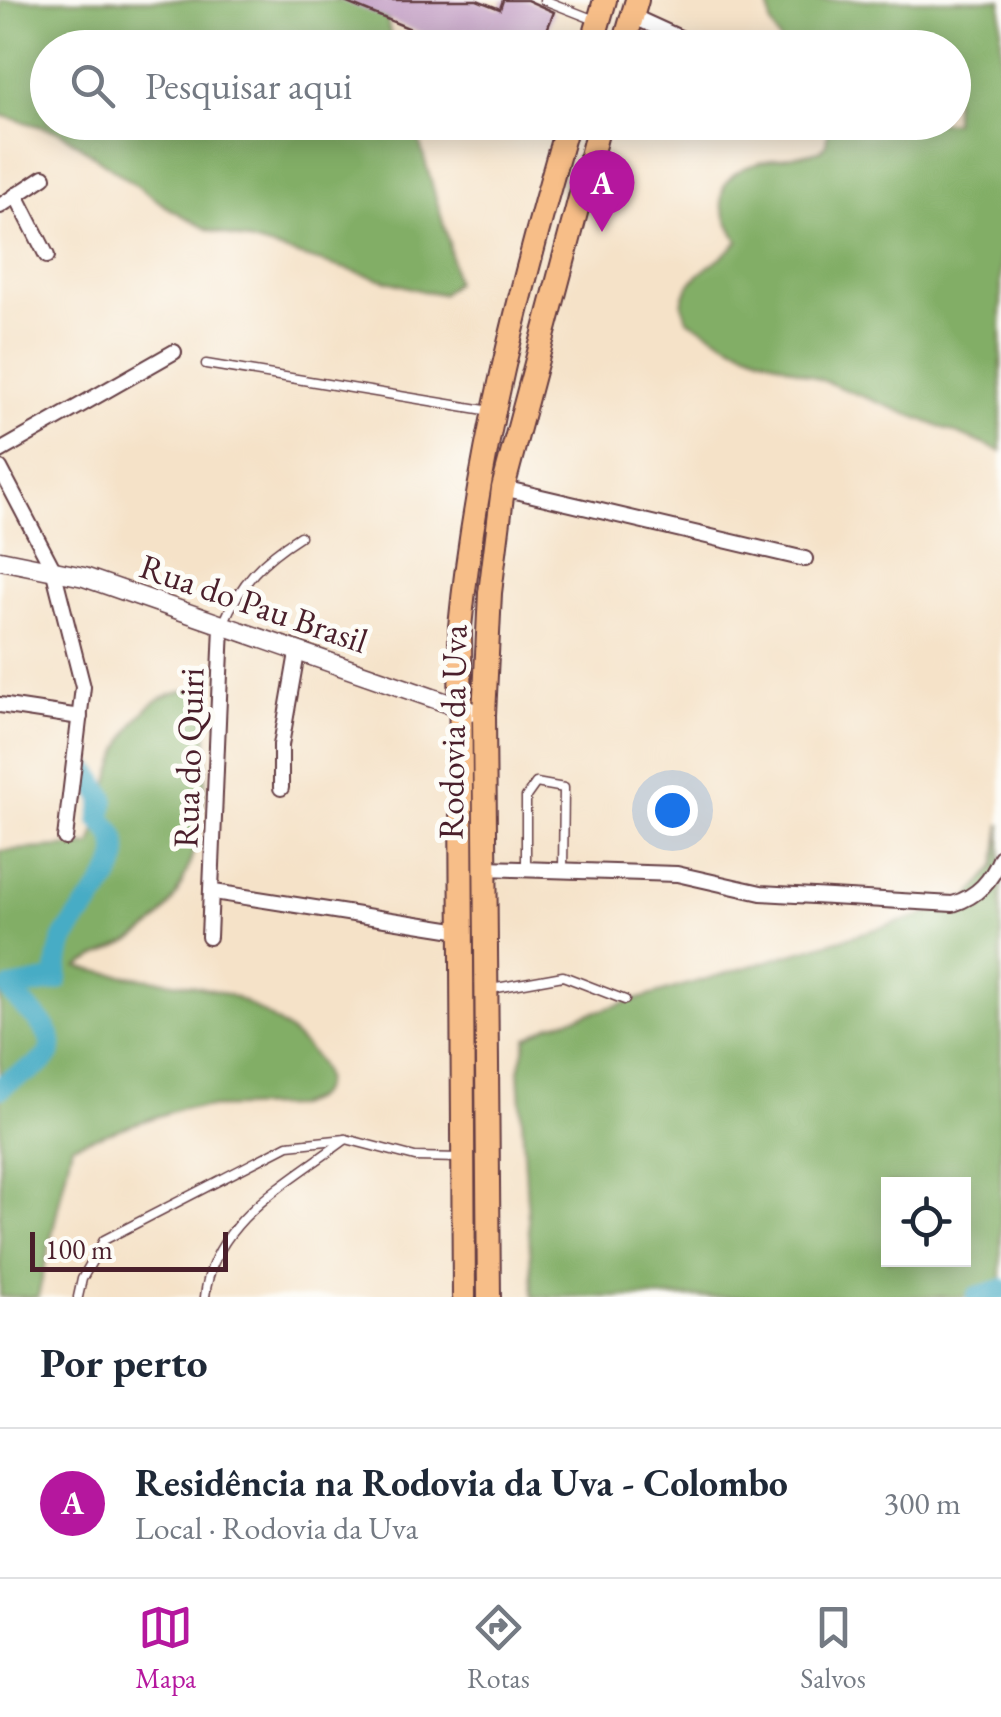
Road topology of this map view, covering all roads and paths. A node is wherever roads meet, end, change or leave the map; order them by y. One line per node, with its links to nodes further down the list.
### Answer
1 (544, 0): 3 (lane)
2 (635, 8): 4 (street)
3 (602, 11)
4 (672, 30)
5 (563, 140): 13 (main road, Rodovia da Uva)
6 (595, 140): 16 (main road, Rodovia da Uva)
7 (44, 177): 8 (street)
8 (16, 195): 9 (street); 10 (street)
9 (0, 206)
10 (47, 256)
11 (174, 352): 14 (street)
12 (206, 364): 13 (lane)
13 (491, 411): 24 (main road, Rodovia da Uva)
14 (0, 451)
15 (0, 468): 20 (street)
16 (503, 488): 18 (street); 25 (main road, Rodovia da Uva)
17 (300, 536): 21 (lane)
18 (806, 559)
19 (0, 560): 20 (street, Rua do Pau Brasil)
20 (54, 569): 21 (street, Rua do Pau Brasil); 26 (street)
21 (222, 626): 22 (street, Rua do Pau Brasil); 33 (street, Rua do Quiri)
22 (297, 653): 24 (street, Rua do Pau Brasil); 27 (street)
23 (0, 704): 26 (street)
24 (459, 708): 25 (street, Rua do Pau Brasil); 34 (main road, Rodovia da Uva)
25 (484, 715): 30 (main road, Rodovia da Uva)
26 (80, 717): 28 (street)
27 (281, 788)
28 (65, 838)
29 (1001, 857): 32 (street)
30 (486, 868): 31 (street); 36 (main road, Rodovia da Uva)
31 (526, 869): 32 (street); 32 (lane)
32 (564, 870)
33 (214, 892): 34 (street, Rua do Quiri); 35 (street, Rua do Quiri)
34 (461, 931): 39 (main road, Rodovia da Uva)
35 (209, 937)
36 (486, 990): 37 (lane); 43 (main road, Rodovia da Uva)
37 (625, 1000)
38 (346, 1139): 39 (lane); 40 (lane); 41 (lane)
39 (463, 1158): 42 (main road, Rodovia da Uva)
40 (78, 1297)
41 (204, 1297)
42 (464, 1297)
43 (489, 1297)

